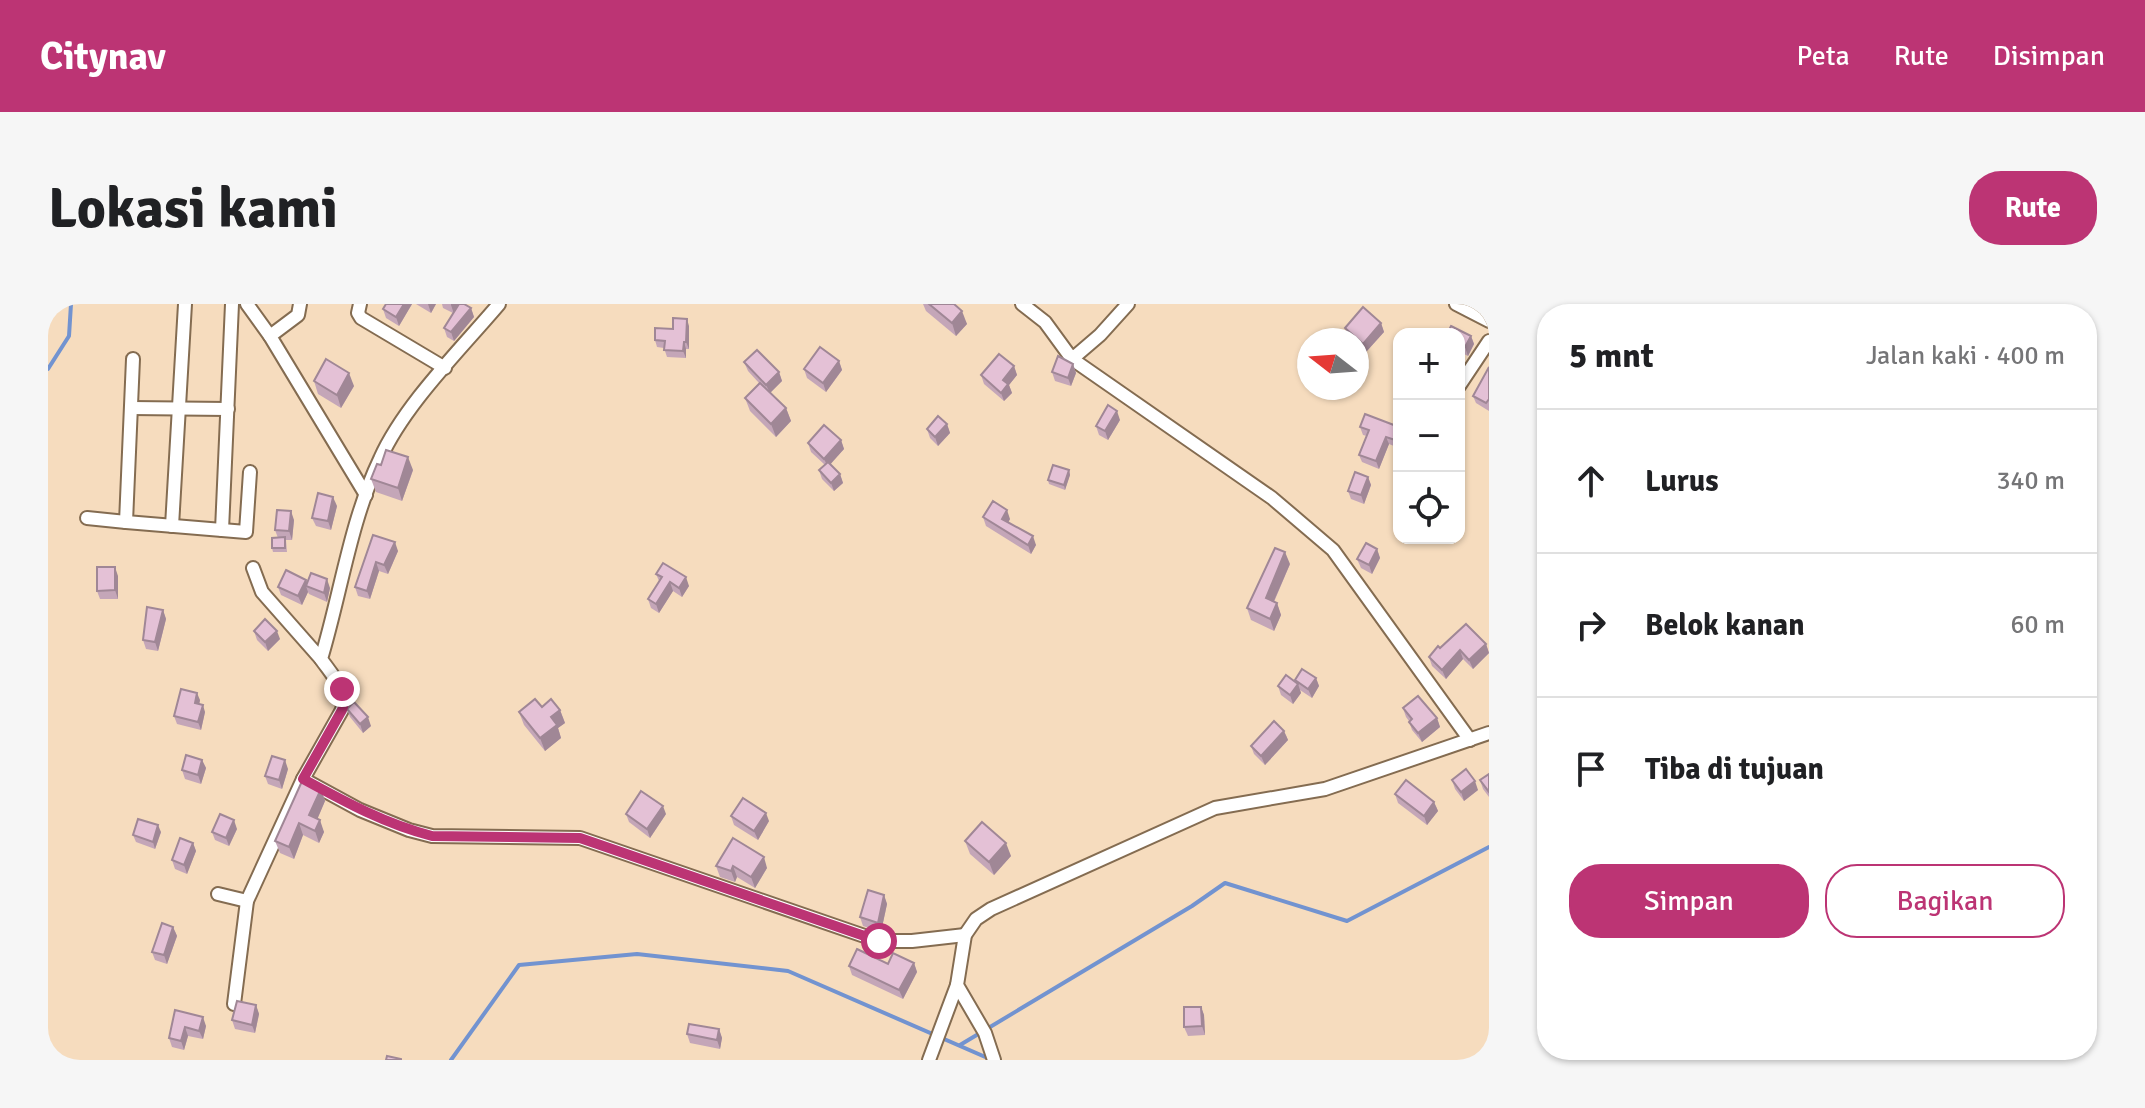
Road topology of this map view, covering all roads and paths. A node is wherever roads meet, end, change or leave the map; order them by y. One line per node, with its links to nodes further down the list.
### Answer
1 (185, 304): 18 (street)
2 (232, 304): 19 (street)
3 (247, 304): 11 (street)
4 (300, 304): 11 (street)
5 (360, 304): 15 (street)
6 (499, 304): 15 (street)
7 (1022, 304): 14 (street)
8 (1128, 304): 14 (street)
9 (1456, 304): 10 (street)
10 (1489, 321)
11 (270, 336): 21 (street)
12 (1489, 341): 16 (street)
13 (133, 359): 17 (street)
14 (1072, 359): 29 (street)
15 (445, 368): 21 (street)
16 (1465, 377)
17 (131, 408): 18 (street); 23 (street)
18 (178, 409): 19 (street); 24 (street)
19 (228, 409): 25 (street)
20 (250, 472): 25 (street)
21 (366, 495): 27 (street)
22 (87, 518): 23 (street)
23 (126, 522): 24 (street)
24 (172, 526): 25 (street)
25 (222, 530)
26 (253, 568): 27 (street)
27 (321, 659): 30 (street)
28 (1489, 733): 29 (street)
29 (1470, 740): 33 (street)
30 (303, 779): 32 (street); 33 (street)
31 (218, 894): 32 (street)
32 (247, 901): 35 (street)
33 (965, 935): 34 (street)
34 (957, 985): 36 (street); 37 (street)
35 (234, 1004)
36 (993, 1057)
37 (929, 1060)

